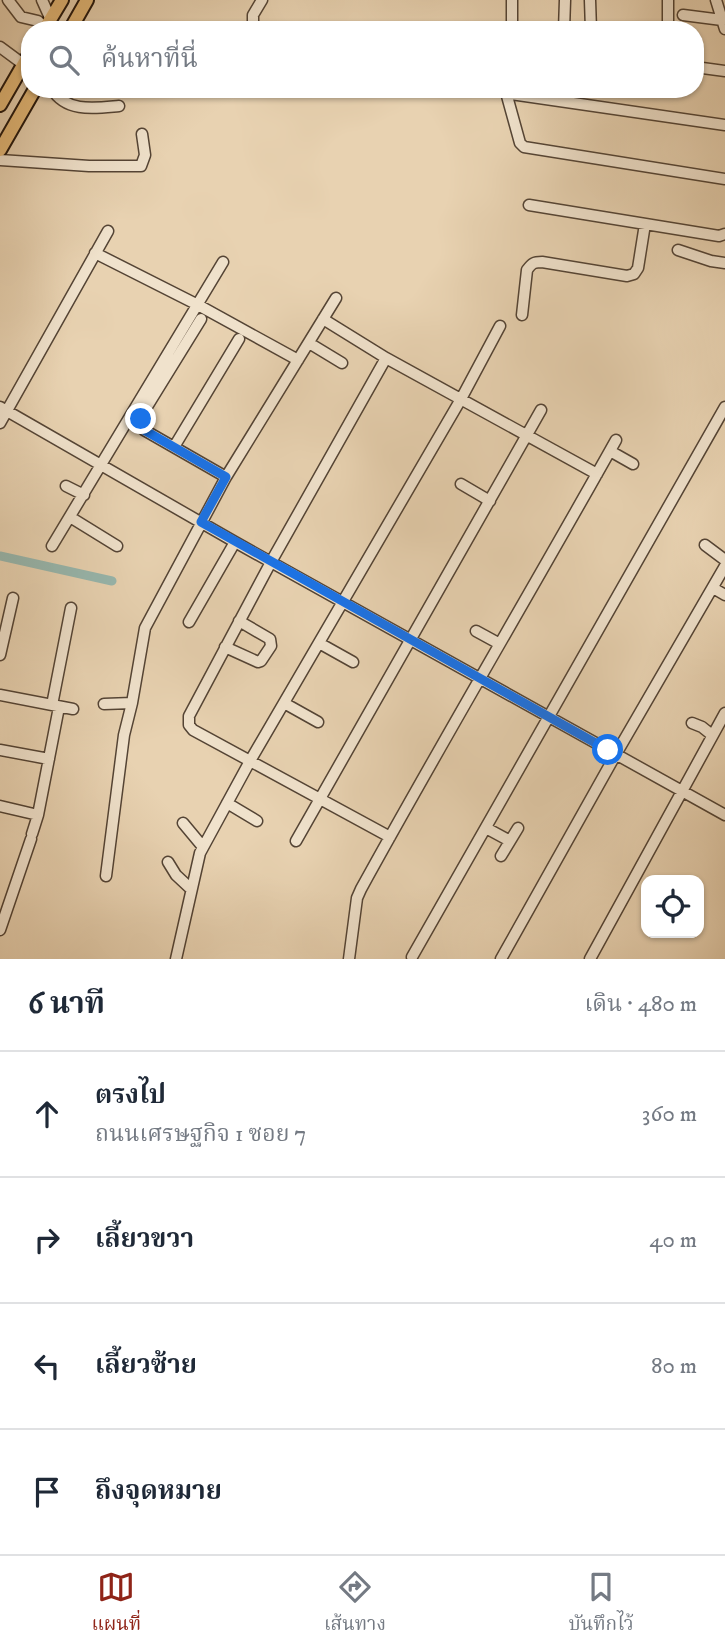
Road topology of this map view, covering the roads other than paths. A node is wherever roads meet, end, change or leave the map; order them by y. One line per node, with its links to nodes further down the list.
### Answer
1 (8, 0): 12 (street)
2 (42, 0): 13 (street)
3 (62, 0): 14 (main road)
4 (87, 0): 15 (main road)
5 (262, 0): 16 (street)
6 (512, 0): 17 (street)
7 (565, 0): 18 (street)
8 (590, 0): 19 (street)
9 (668, 0): 20 (street)
10 (716, 0): 21 (street)
11 (683, 15): 21 (street)
12 (38, 21)
13 (46, 21)
14 (50, 21)
15 (75, 21)
16 (253, 21)
17 (512, 21)
18 (564, 21)
19 (591, 21)
20 (668, 21)
21 (724, 25)
22 (0, 47): 23 (street)
23 (21, 63)
24 (21, 68): 31 (main road)
25 (704, 68): 26 (street)
26 (725, 71)
27 (30, 98): 35 (main road)
28 (59, 98): 32 (street)
29 (508, 98): 37 (street)
30 (539, 98): 33 (street)
31 (0, 105)
32 (119, 106)
33 (725, 125)
34 (142, 134): 36 (street)
35 (0, 150)
36 (0, 160)
37 (725, 179)
38 (529, 205): 39 (street)
39 (645, 224): 41 (street); 48 (street)
40 (108, 231): 43 (street)
41 (725, 234)
42 (678, 250): 45 (street)
43 (96, 253): 47 (street); 59 (street)
44 (223, 262): 47 (street)
45 (725, 263)
46 (336, 298): 50 (street)
47 (198, 305): 55 (street); 67 (street)
48 (522, 315)
49 (201, 319): 64 (street)
50 (323, 319): 53 (street); 54 (street)
51 (500, 327): 57 (street)
52 (239, 339): 64 (street)
53 (309, 343): 55 (street); 56 (street)
54 (386, 358): 57 (street); 81 (street)
55 (298, 360): 69 (street)
56 (342, 363)
57 (461, 399): 62 (street); 86 (street)
58 (725, 407): 105 (street)
59 (3, 409): 61 (street); 67 (street)
60 (541, 410): 62 (street)
61 (0, 423)
62 (527, 436): 68 (street); 73 (street)
63 (616, 440): 65 (street)
64 (174, 447): 69 (street)
65 (610, 451): 66 (street); 68 (street)
66 (633, 464)
67 (102, 466): 72 (street); 75 (street)
68 (597, 474): 93 (street)
69 (226, 477): 75 (street)
70 (461, 484): 73 (street)
71 (66, 486): 72 (street)
72 (84, 495): 74 (street)
73 (490, 501): 91 (street)
74 (70, 517): 78 (street); 79 (street)
75 (201, 522): 76 (street); 99 (street)
76 (235, 542): 81 (street); 89 (street)
77 (705, 545): 80 (street)
78 (52, 546)
79 (117, 546)
80 (725, 560)
81 (271, 562): 86 (street); 88 (street)
82 (725, 566): 83 (street)
83 (713, 588): 84 (street); 110 (street)
84 (725, 595)
85 (13, 598): 95 (street)
86 (343, 602): 91 (street); 92 (street)
87 (71, 608): 102 (street)
88 (239, 621): 94 (street); 94 (street)
89 (190, 622)
90 (476, 631): 93 (street)
91 (412, 640): 97 (street); 114 (street)
92 (319, 643): 96 (street); 100 (street)
93 (498, 643): 97 (street)
94 (225, 647): 112 (street)
95 (0, 655)
96 (353, 662)
97 (479, 678): 105 (street); 123 (street)
98 (0, 695): 102 (street)
99 (132, 703): 101 (street); 129 (street)
100 (284, 703): 106 (street); 112 (street)
101 (104, 704)
102 (56, 706): 103 (street); 111 (street)
103 (73, 709)
104 (725, 713): 108 (street)
105 (549, 717): 110 (street); 121 (street)
106 (318, 722)
107 (692, 723): 108 (street)
108 (712, 736): 113 (street)
109 (0, 750): 111 (street)
110 (616, 754): 113 (street); 136 (street)
111 (49, 760): 117 (street)
112 (250, 761): 114 (street); 115 (street)
113 (681, 790): 118 (street); 137 (street)
114 (319, 800): 123 (street); 124 (street)
115 (227, 803): 119 (street); 126 (street)
116 (0, 806): 117 (street)
117 (38, 815): 131 (street)
118 (725, 815)
119 (257, 821)
120 (183, 823): 126 (street)
121 (486, 828): 125 (street); 133 (street)
122 (518, 828): 125 (street)
123 (390, 837): 135 (street)
124 (296, 841)
125 (510, 841): 127 (street)
126 (203, 847): 130 (street)
127 (501, 856)
128 (168, 862): 130 (street)
129 (106, 877)
130 (191, 889): 134 (street)
131 (4, 906): 132 (street)
132 (0, 930)
133 (412, 957)
134 (176, 959)
135 (349, 959)
136 (501, 959)
137 (590, 959)

